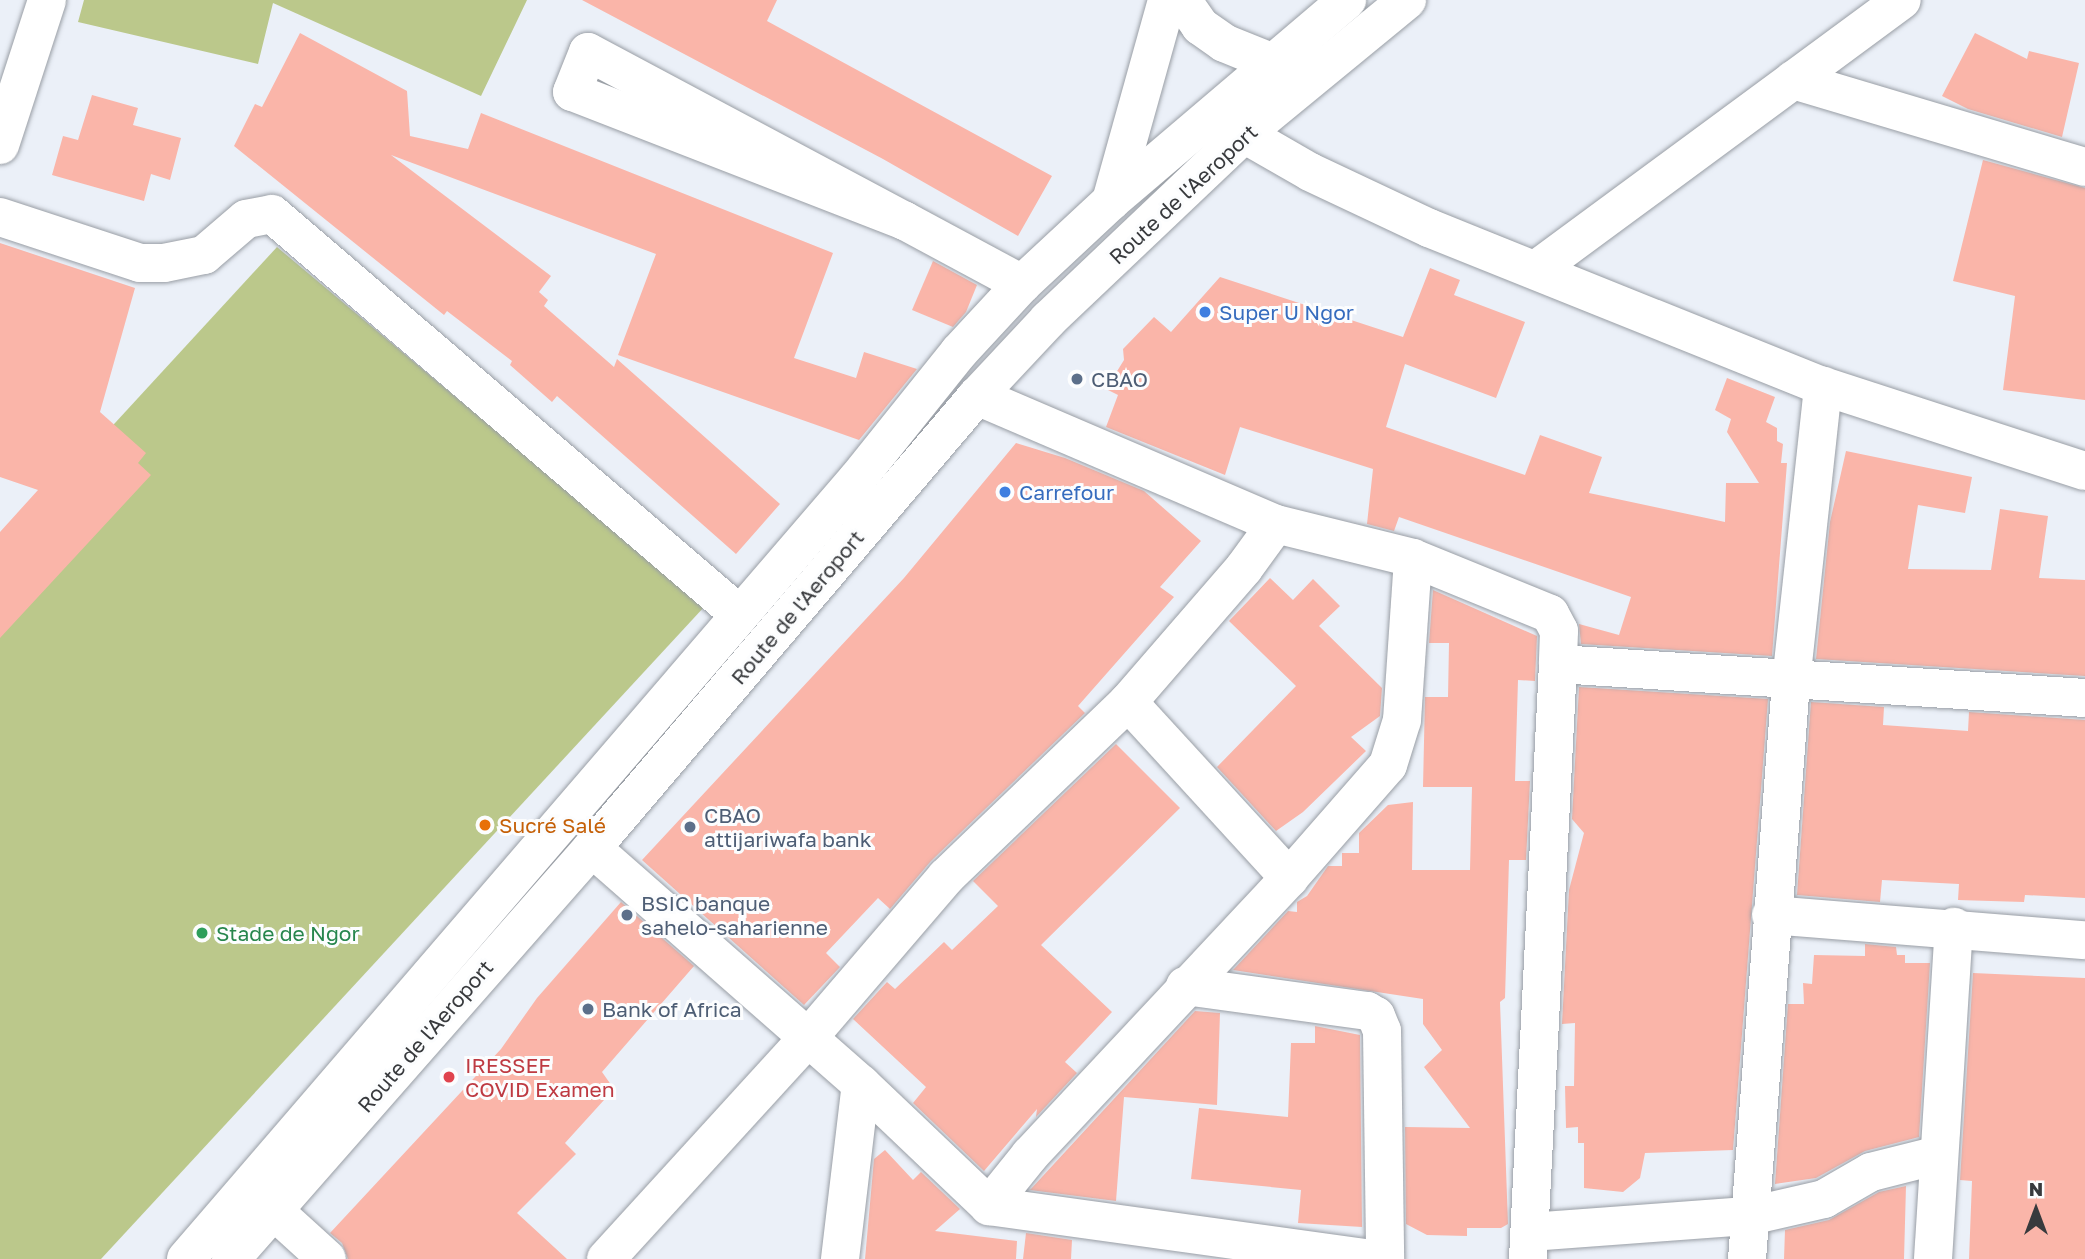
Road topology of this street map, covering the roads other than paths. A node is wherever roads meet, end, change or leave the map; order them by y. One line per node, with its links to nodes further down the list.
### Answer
1 (47, 0): 10 (main road)
2 (1167, 0): 12 (main road)
3 (1182, 0): 7 (main road)
4 (1347, 0): 7 (main road, Route de l'Aeroport)
5 (1407, 0): 9 (main road, Route de l'Aeroport)
6 (1902, 0): 8 (main road)
7 (1271, 62): 12 (main road, Route de l'Aeroport)
8 (1793, 80): 11 (main road); 15 (main road)
9 (1244, 135): 15 (main road); 18 (main road, Route de l'Aeroport)
10 (0, 145)
11 (2085, 167)
12 (1111, 201): 16 (main road, Route de l'Aeroport)
13 (0, 217): 22 (main road)
14 (905, 221): 14 (main road); 16 (main road)
15 (1537, 269): 17 (main road)
16 (1022, 284): 22 (main road, Route de l'Aeroport)
17 (1823, 386): 19 (main road); 24 (main road)
18 (977, 396): 20 (main road); 27 (main road, Route de l'Aeroport)
19 (2085, 471)
20 (1276, 524): 21 (main road); 26 (main road)
21 (1413, 558): 23 (main road); 28 (main road)
22 (740, 615): 40 (main road, Route de l'Aeroport)
23 (1558, 664): 24 (main road); 39 (main road)
24 (1791, 682): 25 (main road); 29 (main road)
25 (2085, 698)
26 (1128, 702): 28 (main road); 33 (main road)
27 (592, 848): 33 (main road); 37 (main road, Route de l'Aeroport)
28 (1289, 878): 32 (main road)
29 (1771, 915): 30 (main road); 38 (main road)
30 (1954, 928): 31 (main road); 35 (main road)
31 (2085, 940)
32 (1185, 986): 36 (main road); 46 (main road)
33 (808, 1038): 34 (main road); 43 (main road)
34 (861, 1084): 36 (main road); 44 (main road)
35 (1938, 1155): 38 (main road); 48 (main road)
36 (989, 1206): 45 (main road)
37 (272, 1209): 41 (main road, Route de l'Aeroport); 42 (main road)
38 (1750, 1216): 39 (main road); 47 (main road)
39 (1529, 1246)
40 (186, 1259)
41 (231, 1259)
42 (327, 1259)
43 (606, 1259)
44 (840, 1259)
45 (1373, 1259)
46 (1385, 1259)
47 (1747, 1259)
48 (1933, 1259)

